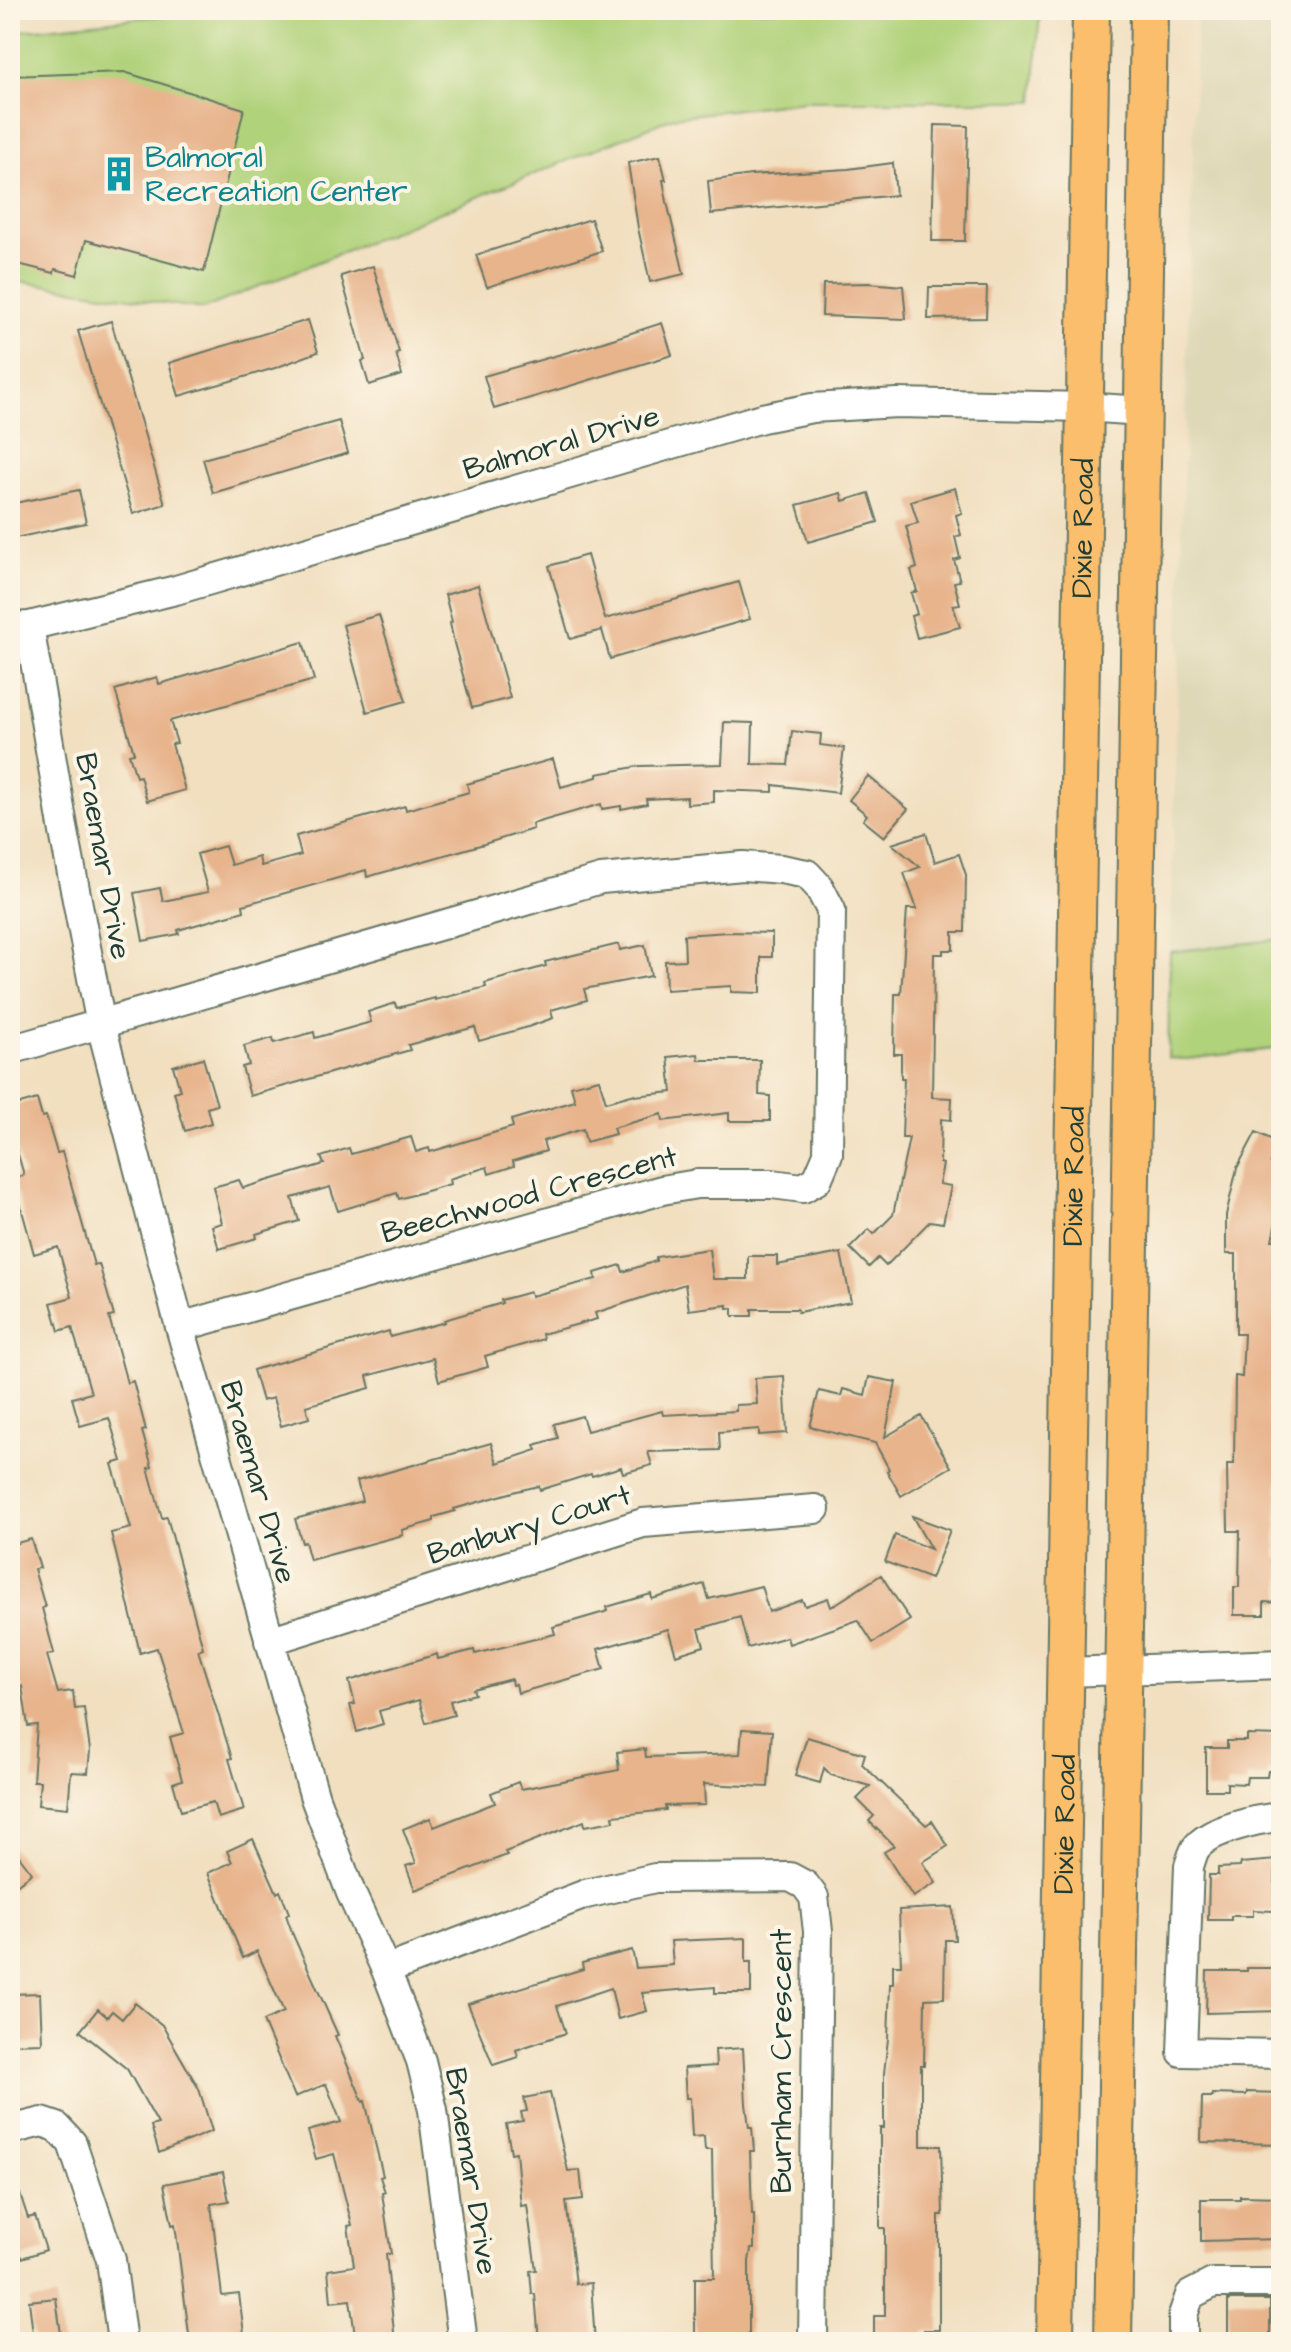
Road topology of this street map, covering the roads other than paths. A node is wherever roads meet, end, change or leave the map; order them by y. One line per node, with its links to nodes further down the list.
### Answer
1 (1091, 10): 3 (main road, Dixie Road)
2 (1149, 10): 4 (main road, Dixie Road)
3 (1084, 407): 4 (street, Balmoral Drive); 5 (street, Balmoral Drive); 13 (main road, Dixie Road)
4 (1142, 411): 12 (main road, Dixie Road)
5 (20, 627): 6 (street, Braemar Drive)
6 (101, 1025): 7 (street, Beechwood Crescent); 8 (street, Braemar Drive); 8 (street, Beechwood Crescent)
7 (10, 1050)
8 (180, 1327): 10 (street, Braemar Drive)
9 (815, 1509): 10 (street, Banbury Court)
10 (269, 1641): 15 (street, Braemar Drive)
11 (1281, 1664): 12 (street)
12 (1124, 1671): 13 (street); 23 (main road, Dixie Road)
13 (1068, 1672): 22 (main road, Dixie Road)
14 (1281, 1817): 16 (street)
15 (386, 1970): 20 (street, Braemar Drive); 21 (street, Burnham Crescent)
16 (1281, 2054)
17 (10, 2130): 19 (street)
18 (1281, 2283): 24 (street)
19 (122, 2342)
20 (463, 2342)
21 (813, 2342)
22 (1055, 2342)
23 (1113, 2342)
24 (1183, 2342)

